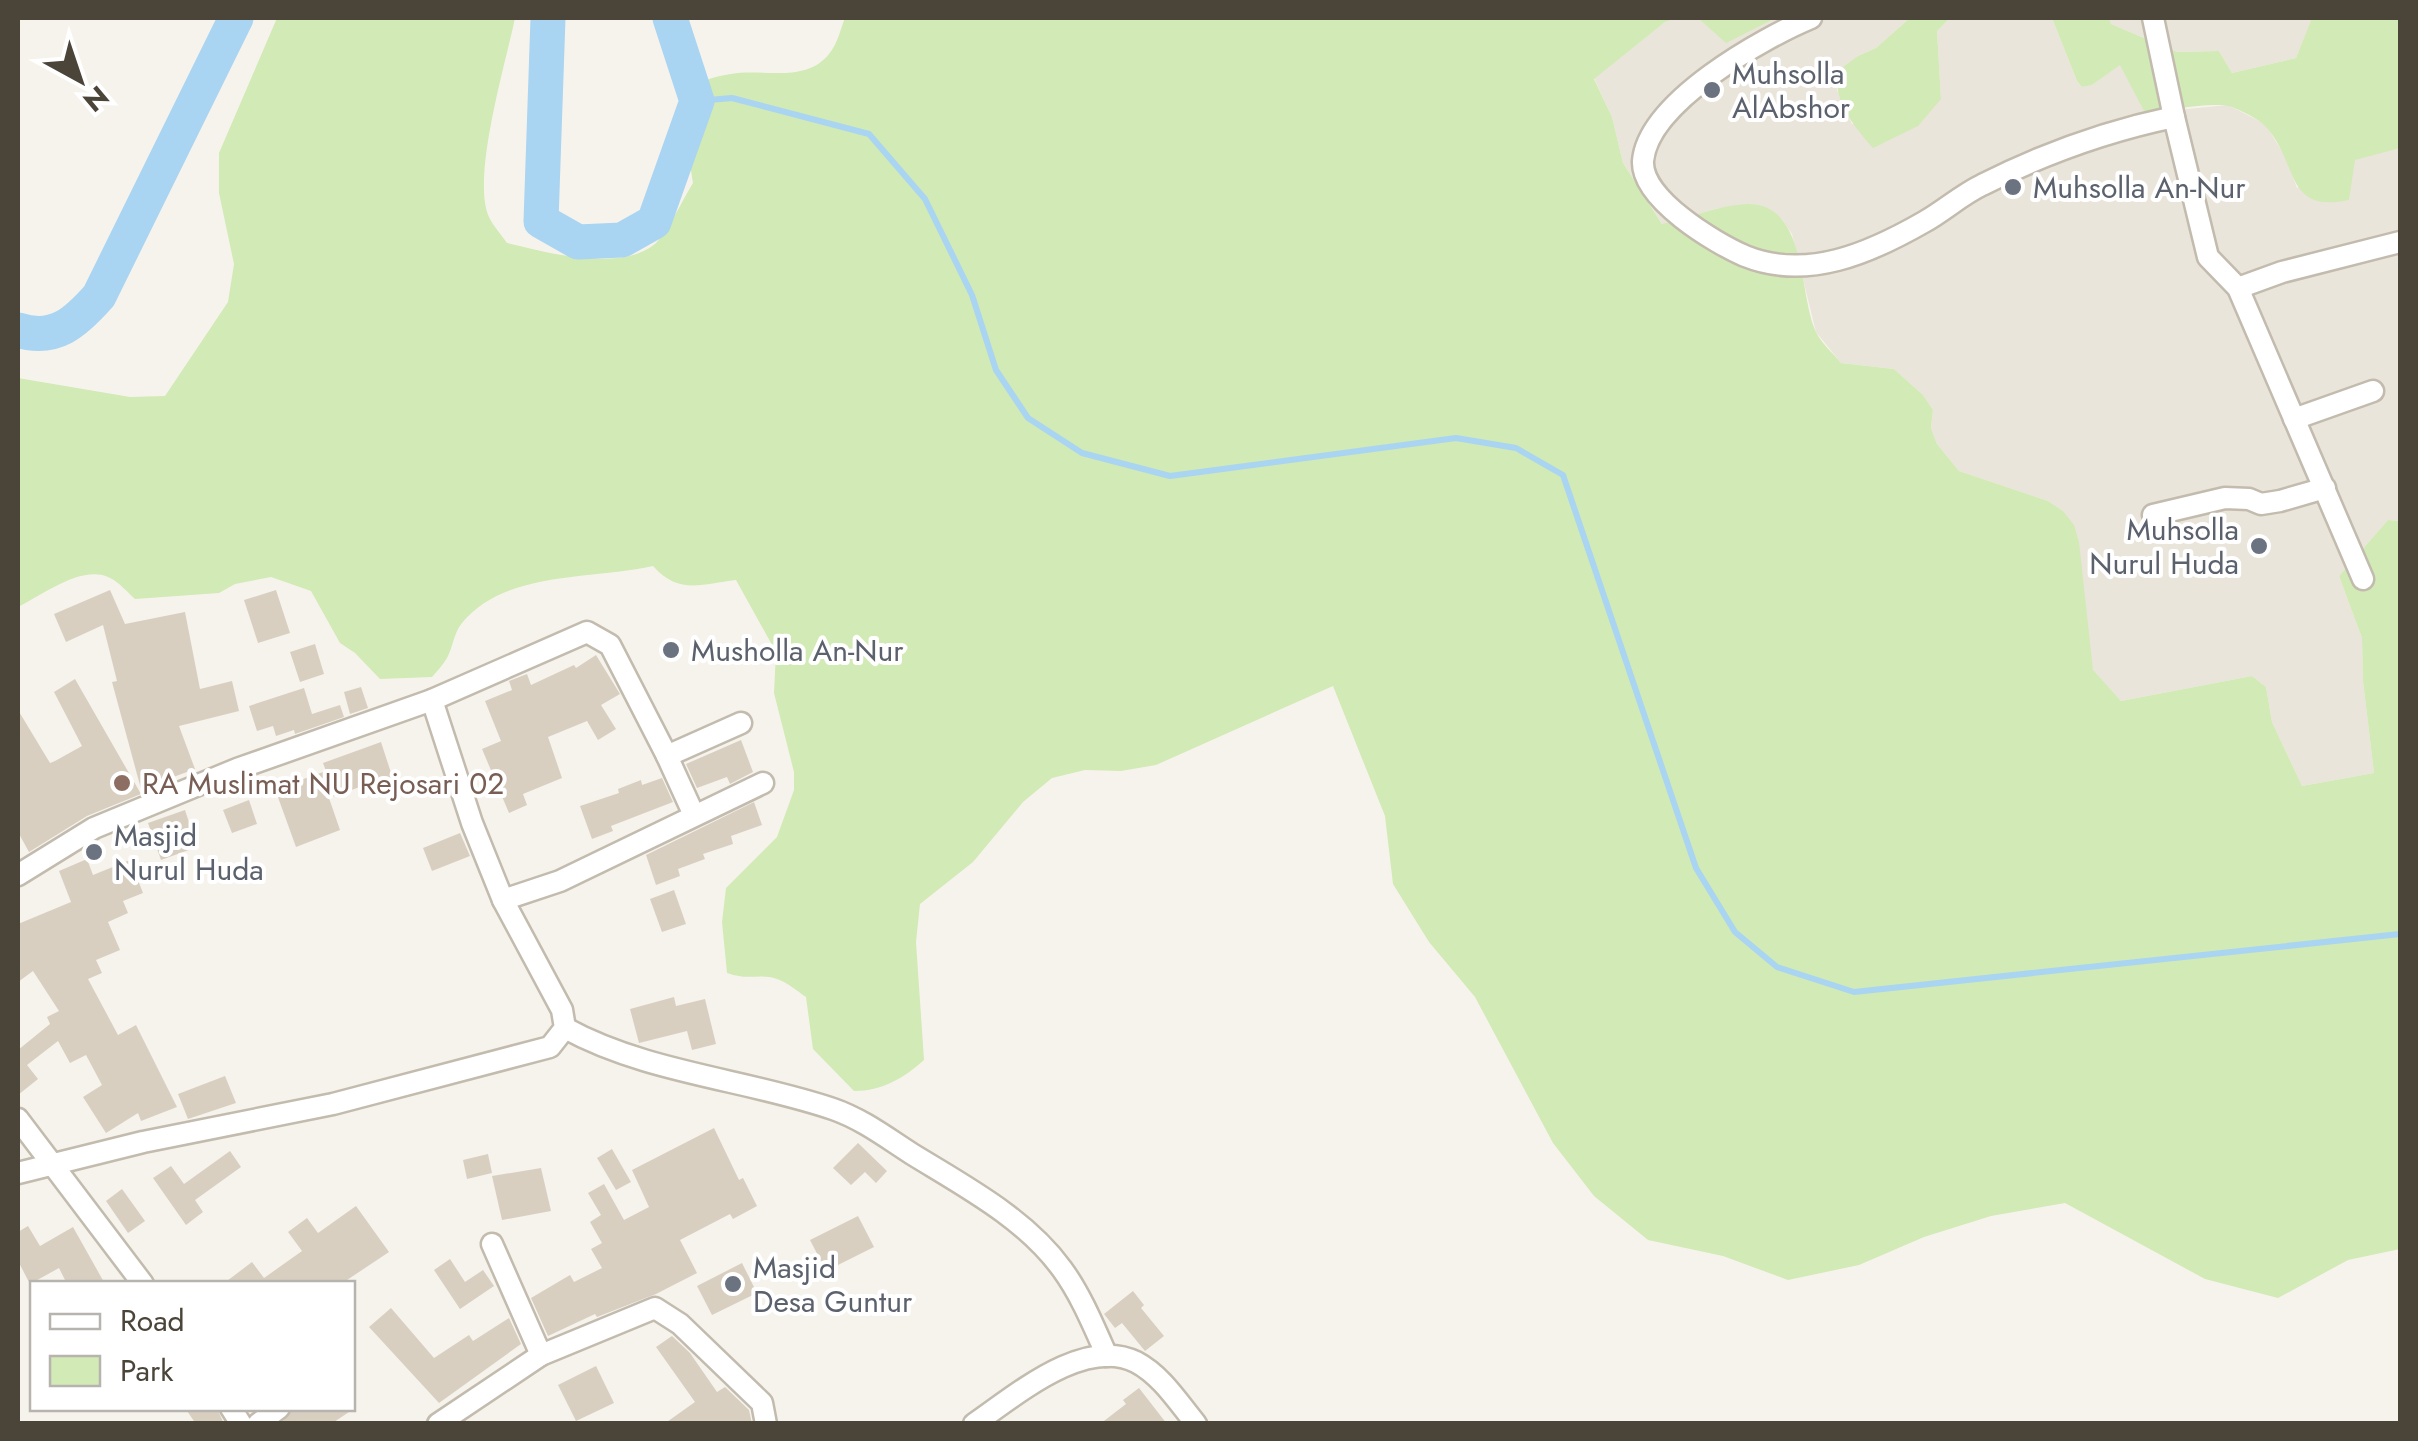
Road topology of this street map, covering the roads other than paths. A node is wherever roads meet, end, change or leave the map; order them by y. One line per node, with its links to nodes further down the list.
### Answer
1 (1811, 18): 3 (street)
2 (2153, 18): 3 (street)
3 (2174, 117): 5 (street)
4 (2400, 242): 5 (street)
5 (2238, 288): 7 (street)
6 (2373, 391): 7 (street)
7 (2294, 419): 8 (street)
8 (2326, 488): 9 (street); 10 (street)
9 (2153, 515)
10 (2363, 579)
11 (432, 700): 13 (street); 16 (street); 17 (street)
12 (741, 723): 13 (street)
13 (667, 756): 15 (street)
14 (762, 783): 15 (street)
15 (694, 816): 17 (street)
16 (21, 864)
17 (503, 900): 18 (street)
18 (565, 1028): 20 (street); 25 (street)
19 (18, 1120): 20 (street)
20 (52, 1164): 21 (street); 23 (street)
21 (18, 1173)
22 (492, 1244): 24 (street)
23 (140, 1281)
24 (542, 1355): 26 (street); 27 (street)
25 (1108, 1356): 28 (street); 29 (street)
26 (438, 1424)
27 (766, 1424)
28 (974, 1424)
29 (1196, 1424)

